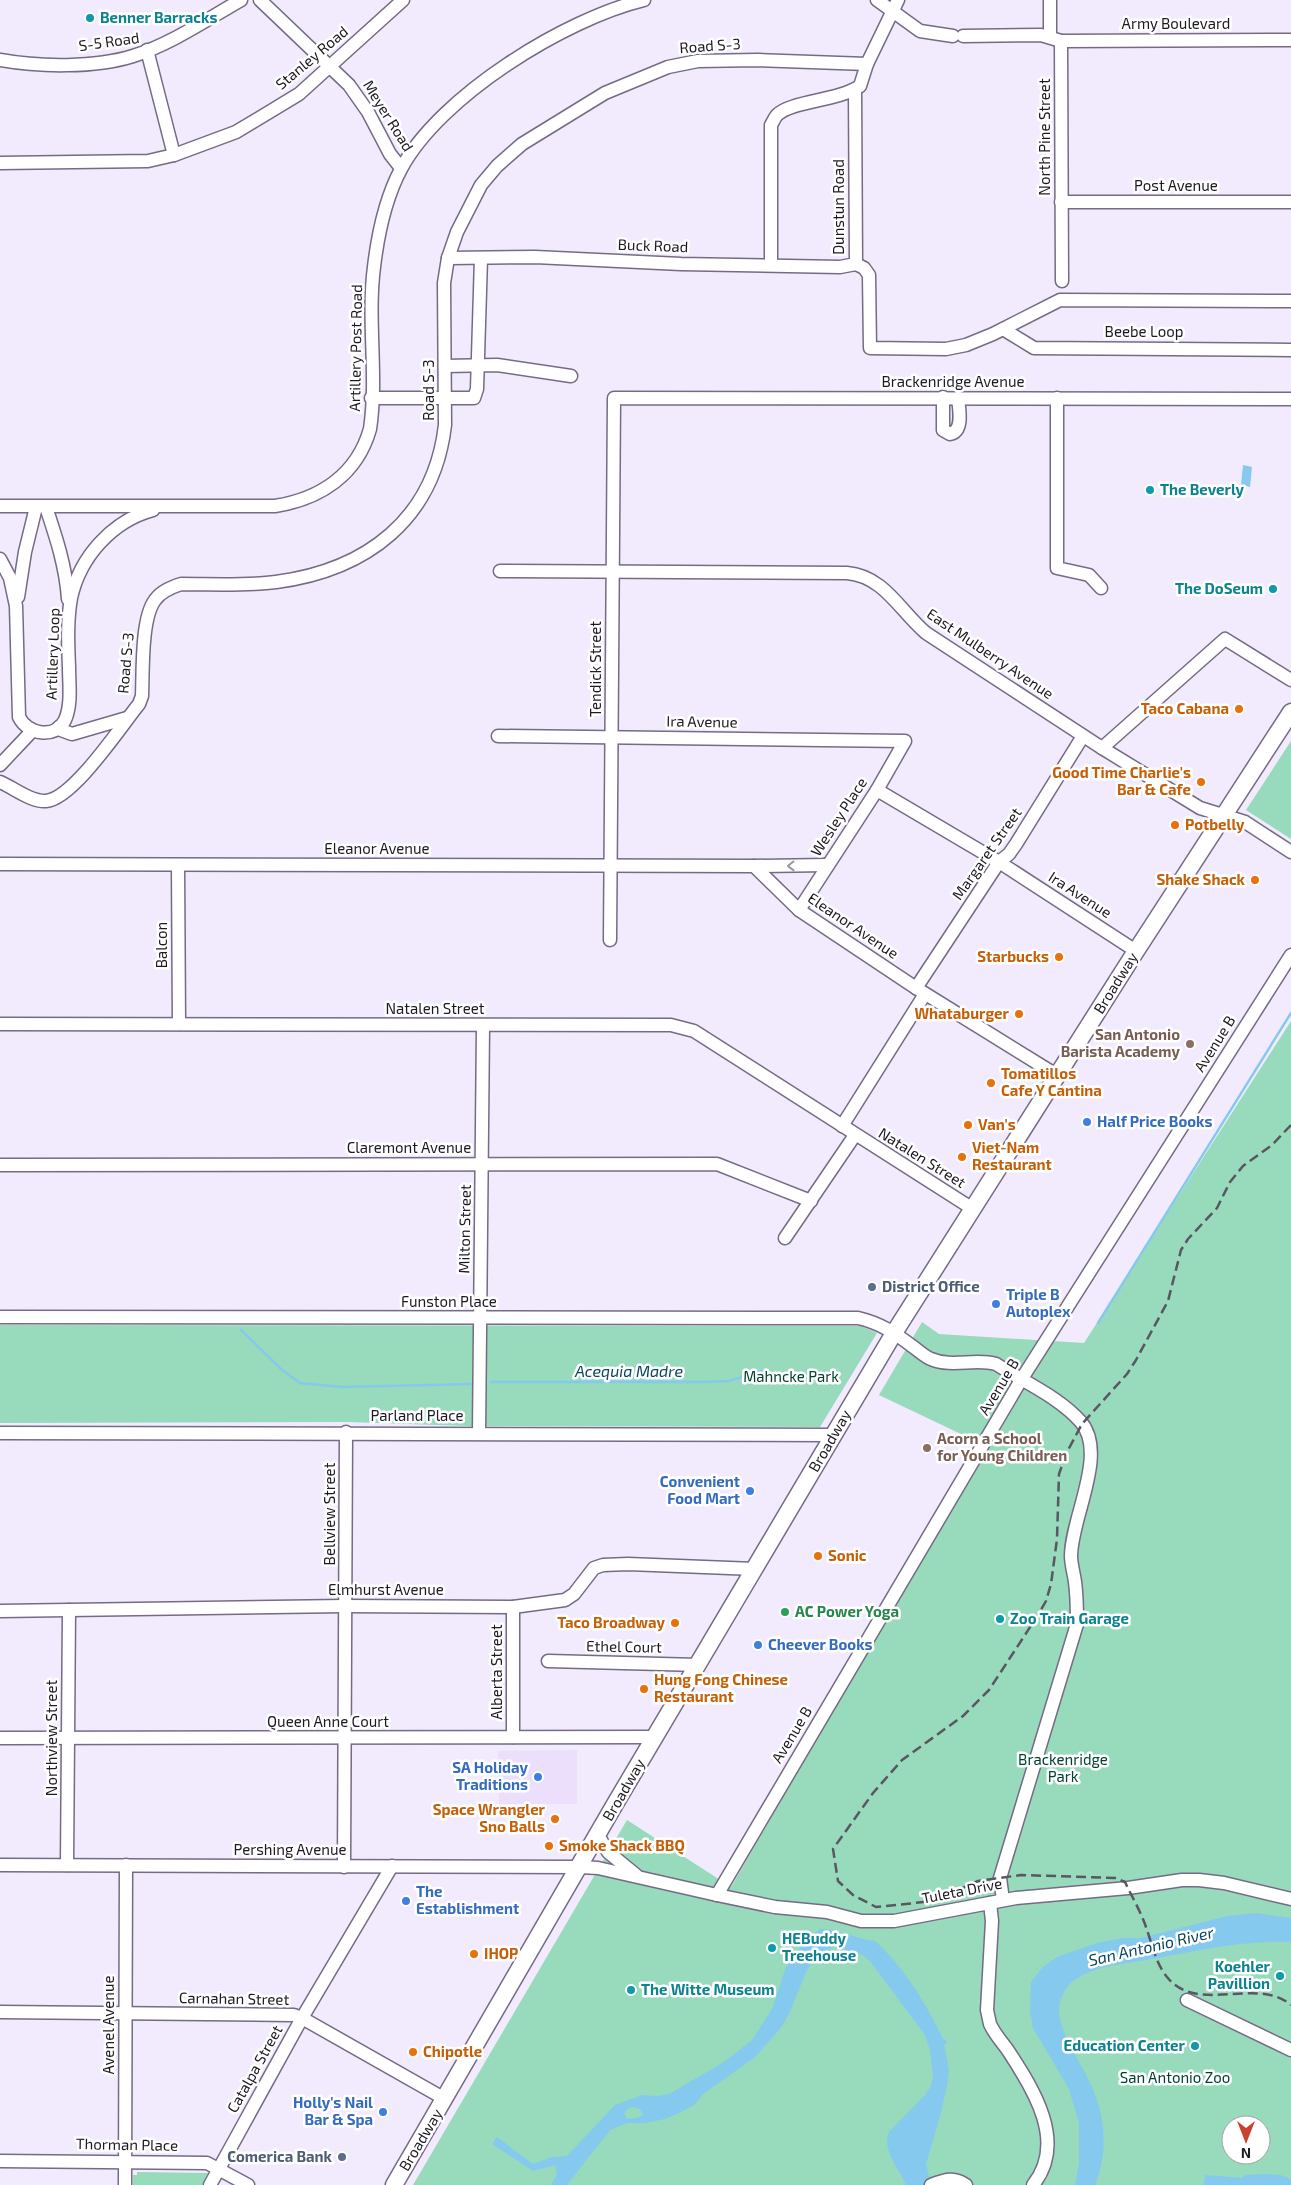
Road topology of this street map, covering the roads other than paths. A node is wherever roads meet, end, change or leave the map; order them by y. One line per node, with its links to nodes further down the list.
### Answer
1 (241, 0): 11 (street)
2 (260, 0): 14 (street, Meyer Road)
3 (402, 0): 14 (street, Stanley Road)
4 (644, 0): 18 (street, Artillery Post Road)
5 (877, 0): 8 (street)
6 (898, 0): 8 (street)
7 (1050, 0): 9 (street, North Pine Street)
8 (892, 12): 9 (street); 13 (street)
9 (1056, 39): 10 (street, Army Boulevard); 19 (street, North Pine Street)
10 (1291, 40)
11 (147, 50): 12 (street, S-5 Road); 16 (street, S-5 Road)
12 (0, 60)
13 (867, 64): 15 (street, Dunstun Road); 21 (street, Road S-3)
14 (330, 67): 16 (street, Stanley Road); 18 (street, Meyer Road)
15 (856, 90): 23 (street, Dunstun Road); 24 (street)
16 (174, 155): 17 (street, Stanley Road)
17 (0, 163)
18 (401, 168): 32 (street, Artillery Post Road)
19 (1061, 202): 20 (street, Post Avenue); 25 (street, North Pine Street)
20 (1291, 202)
21 (448, 258): 22 (street, Buck Road); 30 (street, Road S-3)
22 (481, 258): 24 (street, Buck Road); 29 (street)
23 (856, 264): 24 (street, Buck Road); 27 (street, Dunstun Road)
24 (771, 265)
25 (1062, 281)
26 (1291, 301): 27 (street, Beebe Loop)
27 (1003, 329): 28 (street, Beebe Loop)
28 (1291, 350)
29 (478, 365): 30 (street); 31 (street); 33 (street)
30 (445, 366): 33 (street, Road S-3)
31 (571, 376)
32 (372, 398): 33 (street); 41 (street, Artillery Post Road)
33 (444, 398): 50 (street, Road S-3)
34 (614, 398): 35 (street, Brackenridge Avenue); 44 (street, Tendick Street)
35 (942, 398): 36 (street, Brackenridge Avenue); 36 (street)
36 (958, 398): 37 (street, Brackenridge Avenue)
37 (1057, 398): 38 (street, Brackenridge Avenue); 45 (street)
38 (1291, 398)
39 (0, 506): 40 (street, Artillery Post Road)
40 (41, 507): 41 (street, Artillery Post Road); 46 (street); 47 (street)
41 (165, 507): 47 (street, Artillery Loop)
42 (0, 559): 46 (street)
43 (500, 571): 44 (street, East Mulberry Avenue)
44 (612, 572): 54 (street, Tendick Street); 55 (street, East Mulberry Avenue)
45 (1101, 588)
46 (16, 606): 52 (street)
47 (69, 615): 51 (street, Artillery Loop)
48 (1291, 680): 57 (street)
49 (1291, 712): 61 (main road, Broadway)
50 (127, 718): 51 (street); 59 (street, Road S-3)
51 (59, 727): 52 (street)
52 (32, 731): 58 (street)
53 (498, 736): 54 (street, Ira Avenue)
54 (612, 736): 56 (street, Ira Avenue); 66 (street, Tendick Street)
55 (1083, 736): 57 (street, East Mulberry Avenue); 63 (street, Margaret Street)
56 (905, 741): 60 (street, Wesley Place)
57 (1102, 748): 61 (street, East Mulberry Avenue)
58 (0, 766)
59 (0, 782)
60 (877, 790): 63 (street, Ira Avenue); 68 (street, Wesley Place)
61 (1224, 815): 62 (street, East Mulberry Avenue); 71 (main road, Broadway)
62 (1291, 852)
63 (999, 862): 71 (street, Ira Avenue); 73 (street, Margaret Street)
64 (0, 864): 65 (street, Eleanor Avenue)
65 (178, 865): 66 (street, Eleanor Avenue); 75 (street, Balcon)
66 (611, 866): 67 (street, Eleanor Avenue); 70 (street, Tendick Street)
67 (754, 866): 68 (street, Eleanor Avenue, one-way to 67); 69 (street, Eleanor Avenue)
68 (827, 866): 69 (street, Wesley Place)
69 (799, 910): 73 (street, Eleanor Avenue)
70 (610, 940)
71 (1136, 951): 77 (main road, Broadway)
72 (1291, 955): 88 (street, Avenue B)
73 (920, 991): 77 (street, Eleanor Avenue); 78 (street, Margaret Street)
74 (0, 1024): 75 (street, Natalen Street)
75 (179, 1024): 76 (street, Natalen Street)
76 (484, 1026): 78 (street, Natalen Street); 80 (street, Milton Street)
77 (1058, 1076): 83 (main road, Broadway)
78 (842, 1126): 79 (street, Natalen Street)
79 (855, 1135): 82 (street); 83 (street, Natalen Street)
80 (482, 1164): 81 (street, Claremont Avenue); 82 (street, Claremont Avenue); 86 (street, Milton Street)
81 (0, 1165)
82 (811, 1201): 84 (street)
83 (973, 1209): 87 (main road, Broadway)
84 (785, 1238)
85 (0, 1318): 86 (street, Funston Place)
86 (480, 1319): 87 (street, Funston Place); 91 (street, Milton Street)
87 (894, 1333): 88 (street, Funston Place); 92 (main road, Broadway)
88 (1021, 1380): 113 (street, Avenue B); 115 (street, Funston Place)
89 (346, 1432): 90 (street, Parland Place); 91 (street, Parland Place); 94 (street, Bellview Street)
90 (0, 1433)
91 (479, 1433): 92 (street, Parland Place)
92 (834, 1435): 93 (main road, Broadway)
93 (755, 1569): 95 (street, Elmhurst Avenue); 99 (main road, Broadway)
94 (345, 1606): 95 (street, Elmhurst Avenue); 96 (street, Elmhurst Avenue); 103 (street, Bellview Street)
95 (513, 1607): 100 (street, Alberta Street)
96 (69, 1610): 97 (street, Elmhurst Avenue); 104 (street, Northview Street)
97 (0, 1611)
98 (548, 1662): 99 (street, Ethel Court)
99 (700, 1665): 101 (main road, Broadway)
100 (513, 1737): 101 (street, Queen Anne Court); 103 (street, Queen Anne Court)
101 (655, 1737): 105 (main road, Broadway)
102 (0, 1738): 104 (street, Queen Anne Court)
103 (345, 1738): 104 (street, Queen Anne Court); 110 (street, Bellview Street)
104 (68, 1739): 107 (street, Northview Street)
105 (598, 1835): 111 (main road, Broadway); 112 (street, Tuleta Drive)
106 (0, 1865): 107 (street, Pershing Avenue)
107 (68, 1865): 108 (street, Pershing Avenue)
108 (126, 1865): 110 (street, Pershing Avenue); 119 (street, Avenel Avenue)
109 (392, 1866): 110 (street, Pershing Avenue); 111 (street, Pershing Avenue); 120 (street, Catalpa Street)
110 (344, 1867)
111 (580, 1867): 112 (street, Tuleta Drive); 122 (main road, Broadway)
112 (640, 1878): 113 (street, Tuleta Drive)
113 (717, 1895): 116 (street, Tuleta Drive)
114 (1291, 1899): 115 (street, Tuleta Drive)
115 (1003, 1900): 116 (street, Tuleta Drive)
116 (990, 1903): 132 (street)
117 (1187, 2000): 121 (street)
118 (0, 2012): 119 (street, Carnahan Street)
119 (126, 2014): 120 (street, Carnahan Street); 124 (street, Avenel Avenue)
120 (302, 2018): 122 (street, Carnahan Street); 125 (street, Catalpa Street)
121 (1291, 2050)
122 (445, 2099): 130 (main road, Broadway)
123 (0, 2161): 124 (street, Thorman Place)
124 (125, 2161): 125 (street, Thorman Place); 127 (street, Avenel Avenue)
125 (220, 2168): 128 (street, Catalpa Street); 129 (street, Thorman Place)
126 (936, 2183): 131 (street)
127 (125, 2185)
128 (210, 2185)
129 (248, 2185)
130 (394, 2185)
131 (966, 2185)
132 (1033, 2185)

